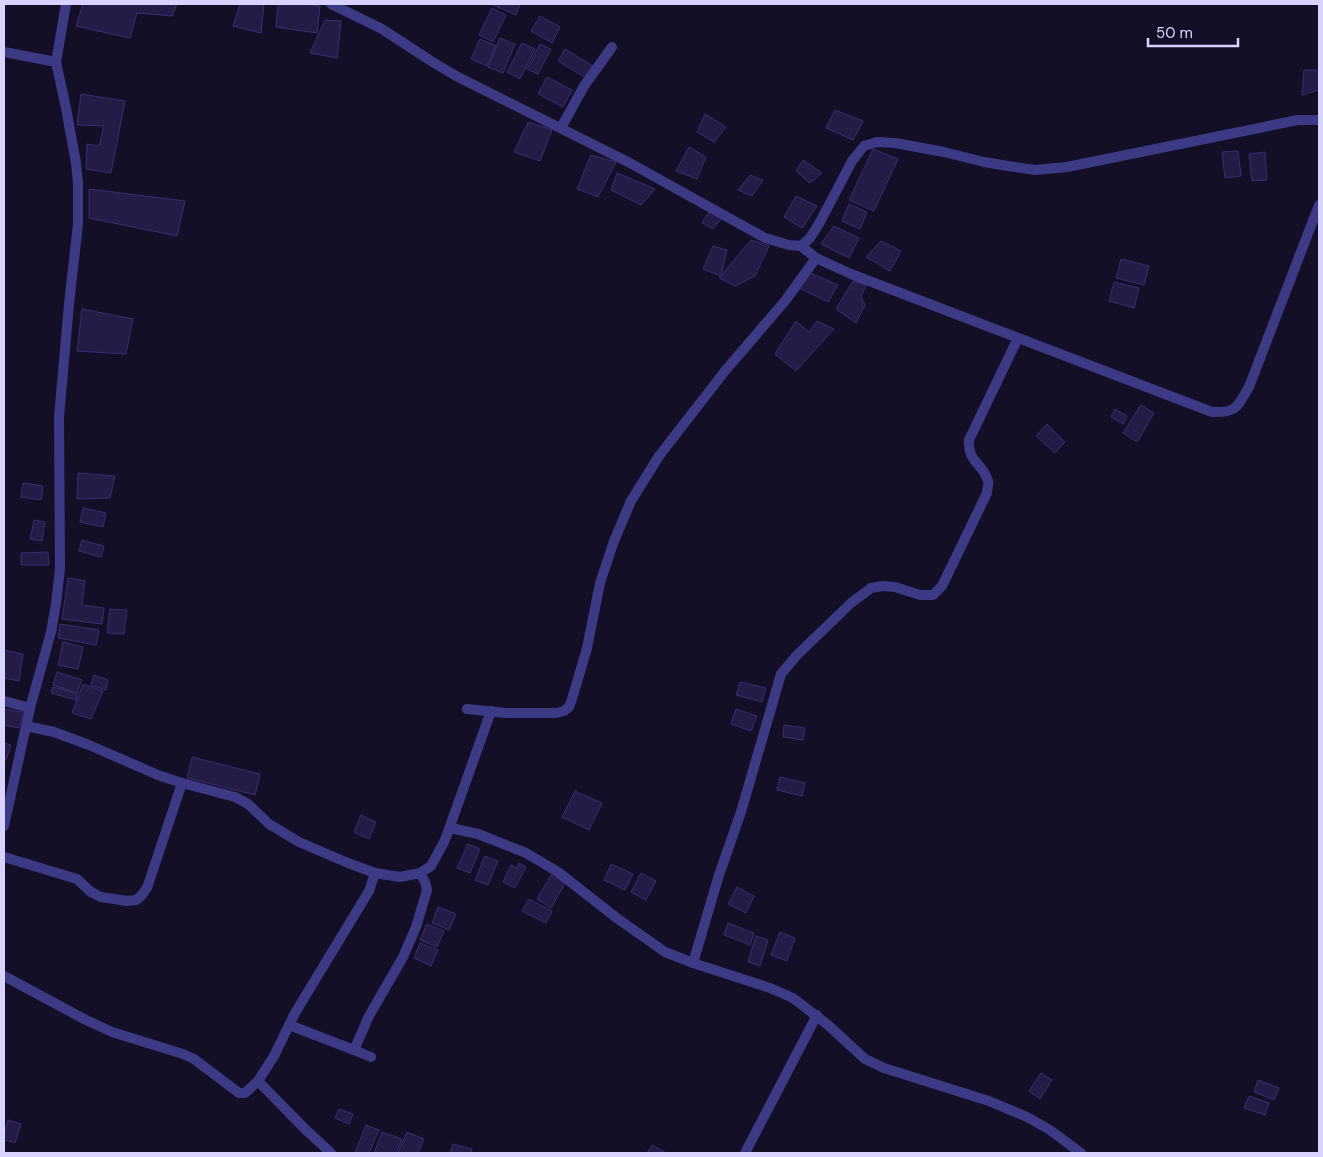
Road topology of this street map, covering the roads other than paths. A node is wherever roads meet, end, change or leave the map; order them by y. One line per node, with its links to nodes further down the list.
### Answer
1 (66, 4): 5 (street)
2 (331, 4): 7 (street)
3 (612, 47): 7 (street)
4 (4, 52): 5 (street)
5 (56, 62): 13 (street)
6 (1319, 120): 9 (street)
7 (561, 128): 9 (street)
8 (1319, 205): 11 (street)
9 (800, 246): 10 (street)
10 (816, 258): 11 (street); 15 (street)
11 (1018, 338): 23 (street)
12 (4, 701): 13 (street)
13 (30, 708): 16 (street)
14 (467, 708): 15 (street)
15 (491, 711): 19 (street)
16 (26, 726): 17 (street); 18 (street)
17 (182, 783): 20 (street); 21 (street)
18 (4, 826)
19 (449, 829): 22 (street); 23 (street)
20 (4, 857)
21 (374, 876): 22 (street); 26 (street)
22 (422, 877): 27 (street)
23 (693, 963): 25 (street)
24 (4, 976): 29 (street)
25 (817, 1016): 31 (street); 32 (street)
26 (290, 1025): 27 (street); 29 (street)
27 (354, 1050): 28 (street)
28 (371, 1058)
29 (251, 1087): 30 (street)
30 (331, 1153)
31 (745, 1153)
32 (1081, 1153)

